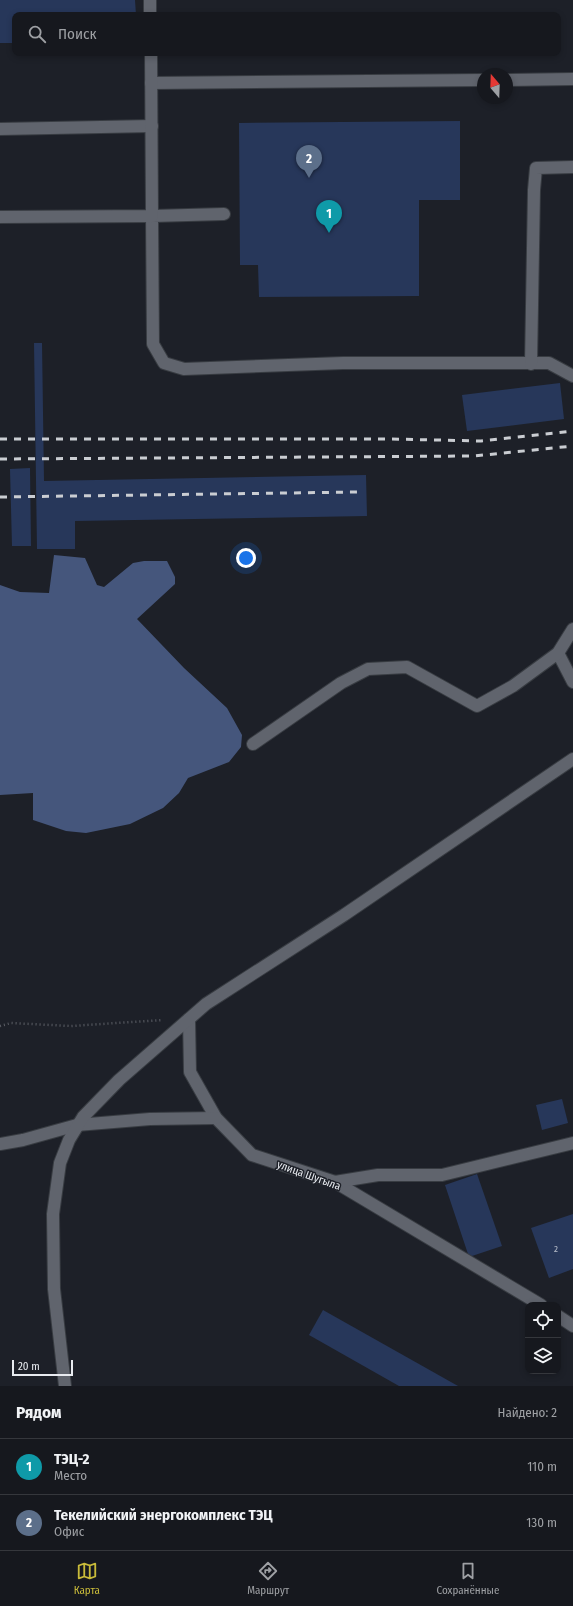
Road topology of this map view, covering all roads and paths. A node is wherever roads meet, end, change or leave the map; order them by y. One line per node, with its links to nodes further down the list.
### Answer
1 (150, 0): 2 (street)
2 (150, 12)
3 (151, 56): 7 (street)
4 (573, 79): 6 (street)
5 (477, 80): 7 (street)
6 (513, 80)
7 (151, 82): 8 (street)
8 (152, 126): 9 (street); 12 (street)
9 (0, 129)
10 (573, 167): 14 (street)
11 (224, 214): 12 (street)
12 (152, 216): 13 (street); 14 (street)
13 (0, 217)
14 (531, 364): 15 (street)
15 (573, 376)
16 (573, 629): 17 (street)
17 (558, 653): 18 (street); 19 (street)
18 (573, 682)
19 (253, 744)
20 (573, 759): 21 (street)
21 (189, 1019): 22 (path); 23 (street, улица Шугыла); 24 (street)
22 (0, 1026)
23 (216, 1118): 24 (street); 27 (street, улица Шугыла)
24 (77, 1125): 26 (street); 31 (street)
25 (573, 1143): 27 (street)
26 (0, 1144)
27 (335, 1182): 28 (street, улица Шугыла)
28 (536, 1302)
29 (561, 1318): 30 (street)
30 (573, 1326)
31 (65, 1386)

